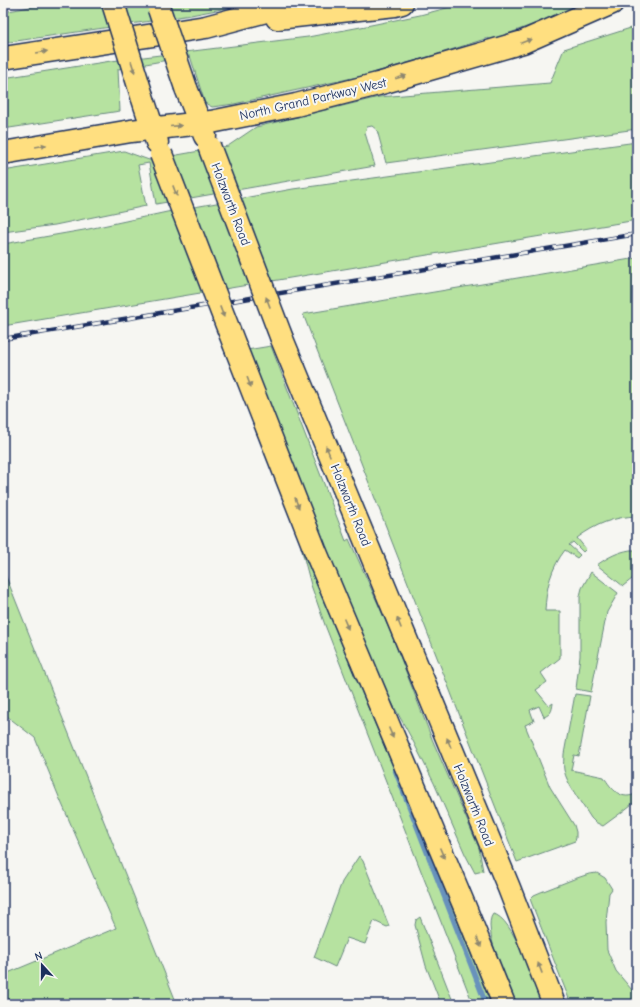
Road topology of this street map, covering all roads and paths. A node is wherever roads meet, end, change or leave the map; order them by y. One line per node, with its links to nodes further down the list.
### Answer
1 (113, 3): 9 (main road, one-way to 9, bridge)
2 (158, 3): 8 (main road, Holzwarth Road, bridge)
3 (296, 3): 6 (main road)
4 (402, 3): 6 (main road)
5 (612, 3): 8 (main road, North Grand Parkway West, one-way to 5)
6 (206, 26): 7 (main road, one-way to 6)
7 (3, 58)
8 (200, 123): 9 (main road, North Grand Parkway West, one-way to 8); 12 (main road, Holzwarth Road, one-way to 8, bridge)
9 (152, 128): 10 (main road, North Grand Parkway West, one-way to 9); 11 (main road, one-way to 11, bridge)
10 (3, 153)
11 (504, 1004)
12 (554, 1004)

